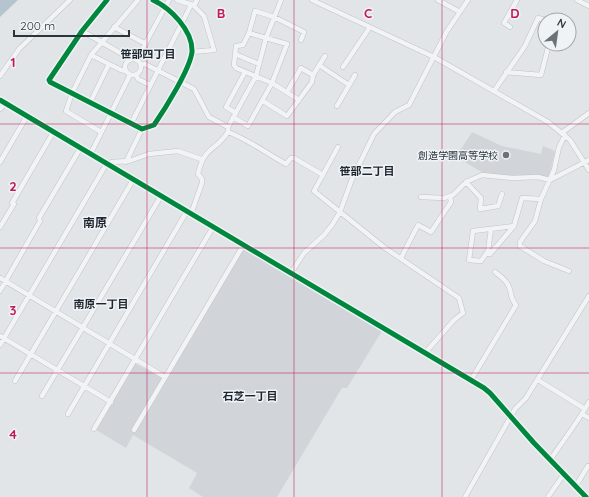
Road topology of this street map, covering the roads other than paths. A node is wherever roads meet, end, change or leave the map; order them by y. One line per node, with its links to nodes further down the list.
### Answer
1 (70, 0): 51 (street)
2 (107, 0): 25 (street)
3 (138, 0): 22 (street)
4 (153, 0): 15 (street)
5 (169, 0): 15 (street)
6 (177, 0): 14 (street)
7 (197, 0): 14 (street)
8 (281, 0): 19 (street)
9 (312, 0): 23 (street)
10 (438, 0): 18 (street)
11 (468, 0): 18 (street)
12 (517, 0): 24 (street)
13 (577, 0): 16 (street)
14 (193, 5): 17 (street); 21 (street); 31 (street)
15 (165, 6): 21 (street); 30 (street)
16 (589, 6)
17 (200, 8)
18 (460, 12): 36 (street)
19 (274, 17): 26 (street); 27 (street); 28 (street)
20 (537, 20): 46 (street)
21 (181, 23): 31 (street); 44 (street)
22 (114, 27): 29 (street); 30 (street)
23 (370, 27): 36 (street); 43 (street)
24 (510, 27)
25 (82, 31): 29 (street); 59 (street)
26 (249, 33): 27 (street); 33 (street)
27 (266, 38): 41 (street); 54 (street)
28 (301, 40)
29 (102, 42): 34 (street); 37 (street)
30 (146, 44): 38 (street)
31 (192, 52): 53 (street)
32 (547, 52): 46 (street)
33 (235, 54): 41 (street); 45 (street)
34 (91, 55): 39 (street); 59 (street)
35 (325, 56): 42 (street)
36 (434, 57): 57 (street); 95 (street)
37 (131, 58): 38 (street); 47 (street)
38 (137, 59): 40 (street)
39 (109, 64): 47 (street); 64 (street)
40 (142, 64): 44 (street); 48 (street)
41 (259, 64): 52 (street)
42 (319, 66): 49 (street); 56 (street)
43 (343, 67)
44 (158, 71): 53 (street); 55 (street)
45 (245, 72): 52 (street); 69 (street)
46 (506, 72): 57 (street)
47 (128, 73): 48 (street); 67 (street)
48 (136, 75): 55 (street)
49 (314, 75): 58 (street); 61 (street)
50 (355, 75): 56 (street)
51 (0, 76)
52 (256, 76): 54 (street); 69 (street)
53 (180, 82): 72 (street); 73 (street)
54 (272, 83): 58 (street); 62 (street)
55 (150, 85): 71 (street)
56 (349, 85): 65 (street)
57 (494, 91): 76 (street)
58 (288, 92): 61 (street)
59 (72, 94): 64 (street); 75 (street)
60 (0, 100): 63 (street)
61 (299, 100): 62 (street)
62 (263, 101): 69 (street)
63 (6, 103): 66 (street); 70 (street)
64 (90, 103): 67 (street)
65 (337, 106)
66 (0, 109)
67 (110, 113): 71 (street); 75 (street)
68 (589, 113): 76 (street)
69 (235, 115): 73 (street)
70 (27, 116): 74 (street); 81 (street)
71 (132, 124): 72 (street)
72 (142, 129): 82 (street)
73 (228, 130): 80 (street); 86 (street)
74 (54, 131): 77 (street); 98 (street)
75 (101, 132): 79 (street)
76 (564, 134): 83 (street); 88 (street)
77 (81, 147): 79 (street); 108 (street)
78 (338, 147): 86 (street)
79 (90, 153): 84 (street)
80 (201, 159): 82 (street); 96 (street)
81 (0, 162)
82 (126, 162): 84 (street)
83 (587, 162): 85 (street); 88 (street)
84 (107, 164): 87 (street); 110 (street)
85 (589, 170)
86 (323, 175): 95 (street)
87 (134, 180): 91 (street); 112 (street)
88 (550, 180): 89 (street); 94 (street)
89 (466, 182): 90 (street); 92 (street)
90 (502, 194)
91 (161, 196): 96 (street); 113 (street)
92 (450, 196): 93 (street); 103 (street)
93 (421, 197)
94 (541, 198): 97 (street); 105 (street)
95 (340, 212): 103 (street); 106 (street)
96 (189, 213): 99 (street); 115 (street)
97 (514, 226): 100 (street); 102 (street)
98 (0, 227)
99 (213, 227): 101 (street); 119 (street)
100 (490, 229): 102 (street); 102 (street)
101 (244, 244): 106 (street); 121 (street)
102 (487, 253)
103 (401, 258): 117 (street)
104 (495, 272): 122 (street)
105 (569, 272)
106 (291, 273): 117 (street)
107 (0, 278): 108 (street)
108 (6, 281): 109 (street); 110 (street)
109 (0, 291)
110 (29, 296): 112 (street); 114 (street)
111 (589, 296): 123 (street)
112 (56, 312): 113 (street); 118 (street)
113 (82, 327): 115 (street); 120 (street)
114 (2, 338): 116 (street); 118 (street)
115 (108, 343): 119 (street); 125 (street)
116 (0, 345)
117 (425, 353): 122 (street)
118 (30, 354): 120 (street); 124 (street)
119 (136, 359): 121 (street); 127 (street)
120 (57, 370): 125 (street); 126 (street)
121 (165, 377): 135 (street)
122 (471, 380): 132 (street)
123 (538, 380): 129 (street); 132 (street)
124 (15, 381)
125 (84, 386): 127 (street); 130 (street)
126 (42, 396)
127 (110, 402): 134 (street)
128 (589, 402): 129 (street)
129 (586, 409): 131 (street)
130 (68, 414)
131 (582, 414): 133 (street); 136 (street)
132 (511, 417): 136 (street); 140 (street)
133 (589, 418)
134 (94, 429)
135 (134, 430)
136 (550, 460): 138 (street)
137 (588, 466): 139 (street)
138 (564, 474): 141 (street); 142 (street)
139 (577, 484)
140 (465, 497)
141 (548, 497)
142 (586, 497)

